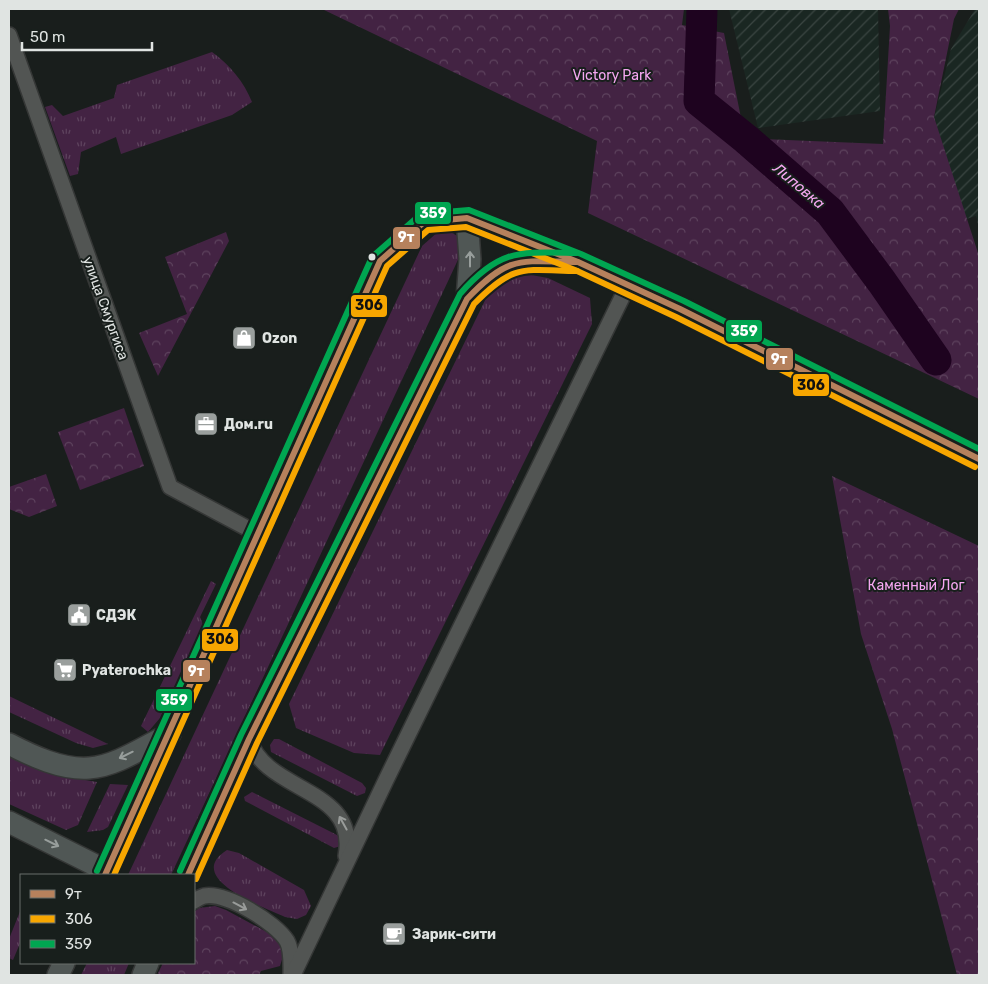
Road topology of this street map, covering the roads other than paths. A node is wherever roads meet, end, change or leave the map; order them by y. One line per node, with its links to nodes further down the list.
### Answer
1 (9, 35): 7 (street, улица Смургиса)
2 (467, 218): 3 (main road); 5 (main road, one-way to 2); 7 (main road)
3 (578, 262): 4 (main road); 5 (main road)
4 (628, 285): 6 (main road); 12 (street)
5 (467, 299): 9 (main road)
6 (979, 460)
7 (258, 534): 8 (main road)
8 (170, 734): 10 (main road, one-way to 10); 13 (main road)
9 (249, 739): 12 (street, one-way to 9); 14 (main road)
10 (9, 744)
11 (9, 822): 13 (main road, one-way to 13)
12 (343, 870): 16 (street)
13 (106, 873)
14 (188, 874)
15 (195, 900): 16 (street, one-way to 16)
16 (292, 975)

